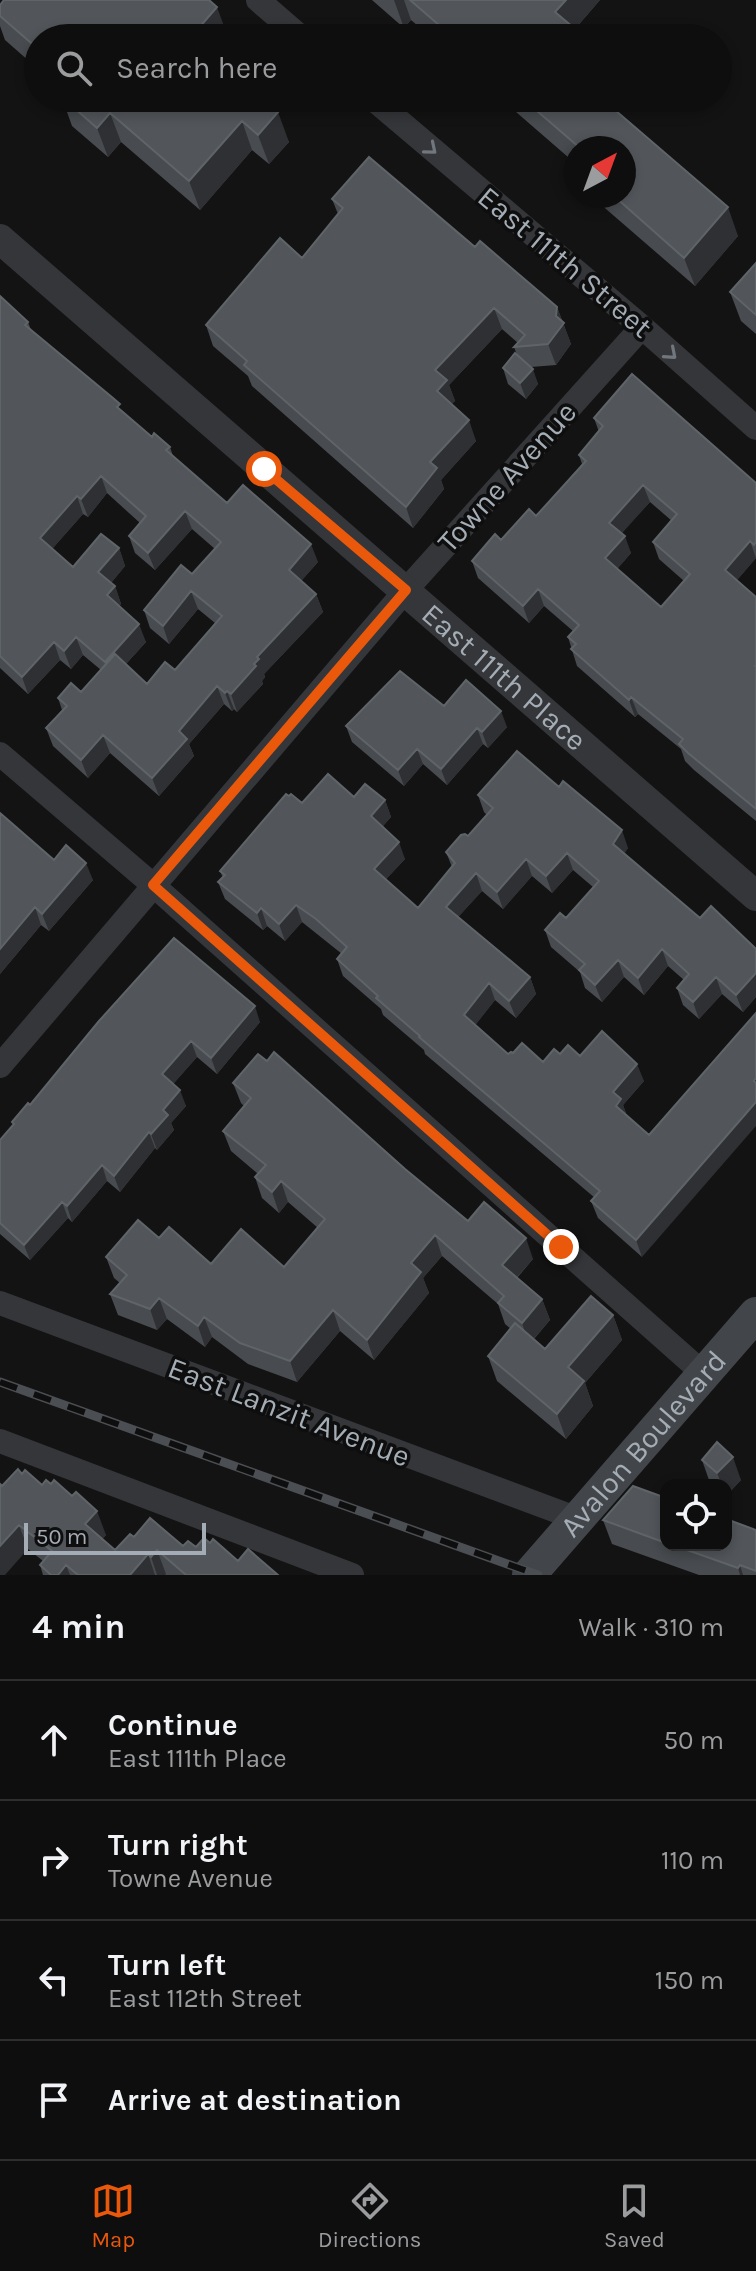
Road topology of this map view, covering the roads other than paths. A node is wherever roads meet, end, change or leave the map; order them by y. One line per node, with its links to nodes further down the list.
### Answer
1 (258, 0): 2 (street)
2 (286, 24)
3 (389, 112): 5 (street, East 111th Street, one-way to 5)
4 (0, 239): 7 (street, East 111th Place)
5 (642, 327): 6 (street, East 111th Street, one-way to 6); 7 (street, Towne Avenue)
6 (756, 428)
7 (406, 590): 9 (street, Towne Avenue); 10 (street, East 111th Place)
8 (0, 754): 9 (street)
9 (153, 885): 11 (street, Towne Avenue); 14 (street)
10 (756, 896)
11 (0, 1066)
12 (0, 1303): 16 (street, East Lanzit Avenue)
13 (756, 1314): 14 (main road, Avalon Boulevard)
14 (704, 1374): 16 (main road, Avalon Boulevard)
15 (0, 1441): 17 (street)
16 (578, 1519): 18 (main road, Avalon Boulevard)
17 (352, 1575)
18 (529, 1575)

